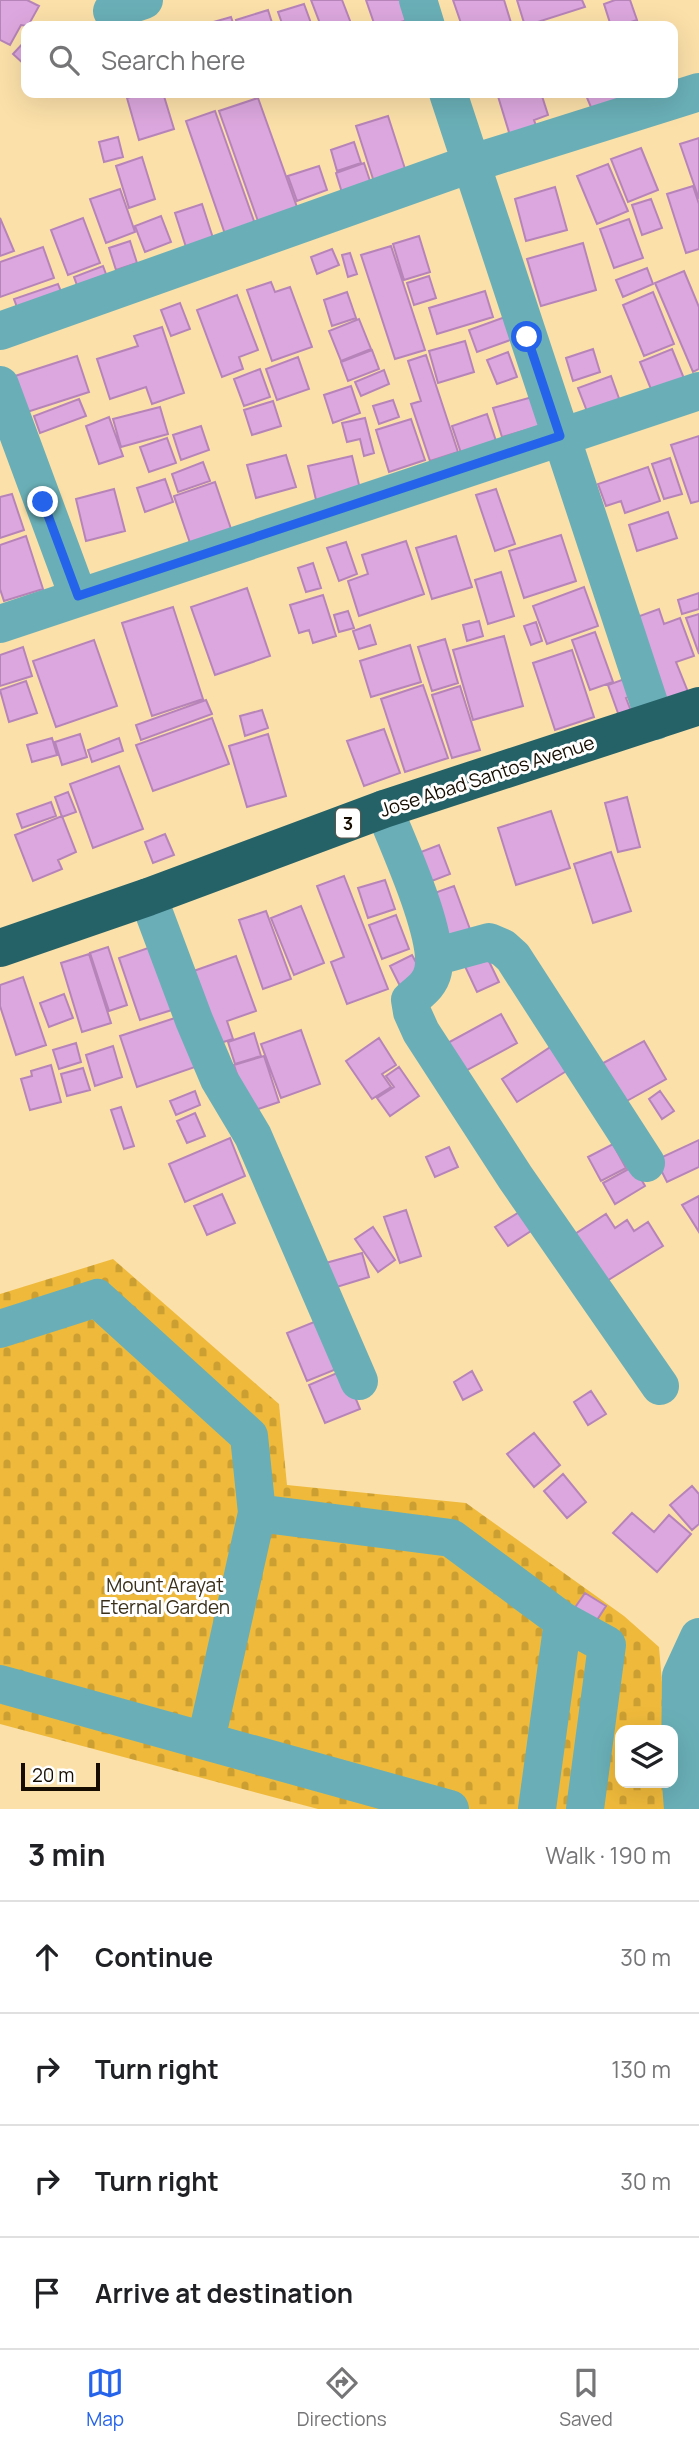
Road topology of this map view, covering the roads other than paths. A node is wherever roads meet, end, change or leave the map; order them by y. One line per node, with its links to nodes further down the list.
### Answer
1 (418, 0): 2 (street)
2 (424, 21)
3 (699, 92): 5 (street)
4 (449, 98): 5 (street)
5 (470, 164): 6 (street); 9 (street)
6 (0, 331)
7 (0, 385): 10 (street)
8 (699, 391): 9 (street)
9 (560, 436): 10 (street); 13 (street)
10 (78, 596): 11 (street)
11 (0, 624)
12 (699, 706): 13 (highway, Jose Abad Santos Avenue / 3)
13 (655, 721): 14 (highway, Jose Abad Santos Avenue / 3)
14 (384, 809): 15 (highway, Jose Abad Santos Avenue / 3); 17 (street)
15 (148, 897): 16 (highway, Jose Abad Santos Avenue / 3); 20 (street)
16 (0, 948)
17 (434, 957): 18 (street); 21 (street)
18 (646, 1163)
19 (0, 1329): 22 (street)
20 (359, 1381)
21 (660, 1386)
22 (257, 1513): 23 (street); 26 (street)
23 (563, 1621): 28 (street); 29 (street)
24 (699, 1637): 30 (street)
25 (0, 1685): 26 (street)
26 (206, 1740): 27 (street)
27 (450, 1809)
28 (537, 1809)
29 (585, 1809)
30 (683, 1809)

